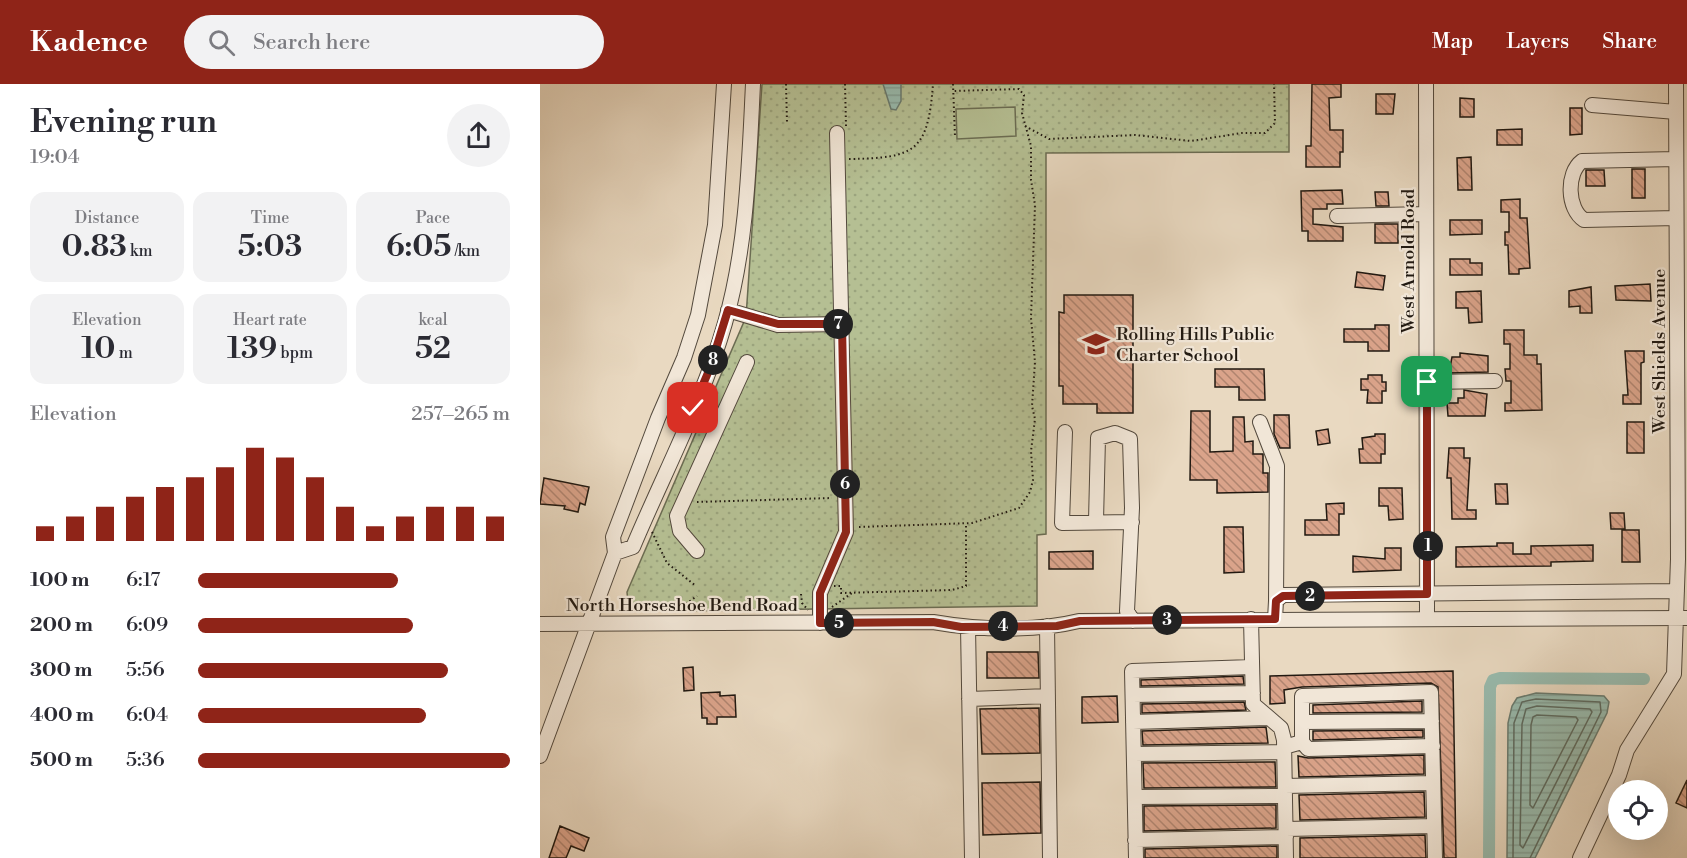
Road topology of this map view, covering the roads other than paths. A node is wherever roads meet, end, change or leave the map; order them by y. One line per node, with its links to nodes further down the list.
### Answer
1 (724, 84): 22 (street)
2 (753, 84): 12 (street)
3 (1426, 84): 9 (street, West Arnold Road)
4 (1676, 84): 6 (street, West Shields Avenue)
5 (1592, 105): 6 (street)
6 (1676, 112): 8 (street, West Shields Avenue)
7 (837, 133): 13 (street)
8 (1676, 159): 11 (street, West Shields Avenue); 11 (street)
9 (1426, 214): 10 (street); 16 (street, West Arnold Road)
10 (1337, 216)
11 (1676, 218): 23 (street, West Shields Avenue)
12 (728, 310): 13 (street); 22 (street)
13 (842, 324): 31 (street)
14 (747, 362): 21 (street)
15 (1495, 381): 16 (street)
16 (1427, 382): 24 (street, West Arnold Road)
17 (1260, 422): 25 (street)
18 (1065, 432): 19 (street)
19 (1096, 521): 20 (street); 20 (street)
20 (1132, 522): 30 (street)
21 (697, 551)
22 (615, 553): 33 (street)
23 (1677, 591): 24 (street); 28 (street, West Shields Avenue)
24 (1427, 594): 25 (street); 26 (street, West Arnold Road)
25 (1276, 601): 27 (street)
26 (1427, 618): 27 (street, North Horseshoe Bend Road); 28 (street, North Horseshoe Bend Road)
27 (1275, 619): 29 (street, North Horseshoe Bend Road)
28 (1682, 619): 61 (street, West Shields Avenue)
29 (1251, 620): 30 (street, North Horseshoe Bend Road); 36 (street)
30 (1132, 621): 34 (street, North Horseshoe Bend Road)
31 (820, 623): 33 (street, North Horseshoe Bend Road); 35 (street, North Horseshoe Bend Road)
32 (540, 624): 33 (street, North Horseshoe Bend Road)
33 (588, 624): 49 (street)
34 (1047, 626): 35 (street, North Horseshoe Bend Road); 39 (street)
35 (968, 627): 40 (street)
36 (1252, 667): 37 (street); 38 (street)
37 (1252, 693): 38 (street); 41 (street)
38 (1132, 695): 43 (street)
39 (1048, 696): 40 (street); 57 (street)
40 (969, 699): 56 (street)
41 (1268, 718): 43 (street); 47 (street)
42 (1432, 721): 44 (street); 44 (street); 46 (street)
43 (1133, 722): 48 (street)
44 (1302, 722): 45 (street)
45 (1302, 742): 46 (street); 47 (street)
46 (1432, 746): 50 (street)
47 (1284, 749): 48 (street); 51 (street)
48 (1134, 754): 52 (street)
49 (540, 756)
50 (1433, 783): 51 (street); 53 (street)
51 (1285, 791): 52 (street); 54 (street)
52 (1135, 797): 55 (street)
53 (1434, 826): 54 (street); 60 (street)
54 (1286, 833): 55 (street); 59 (street)
55 (1135, 840): 58 (street)
56 (972, 858)
57 (1050, 858)
58 (1136, 858)
59 (1286, 858)
60 (1435, 858)
61 (1580, 858)

